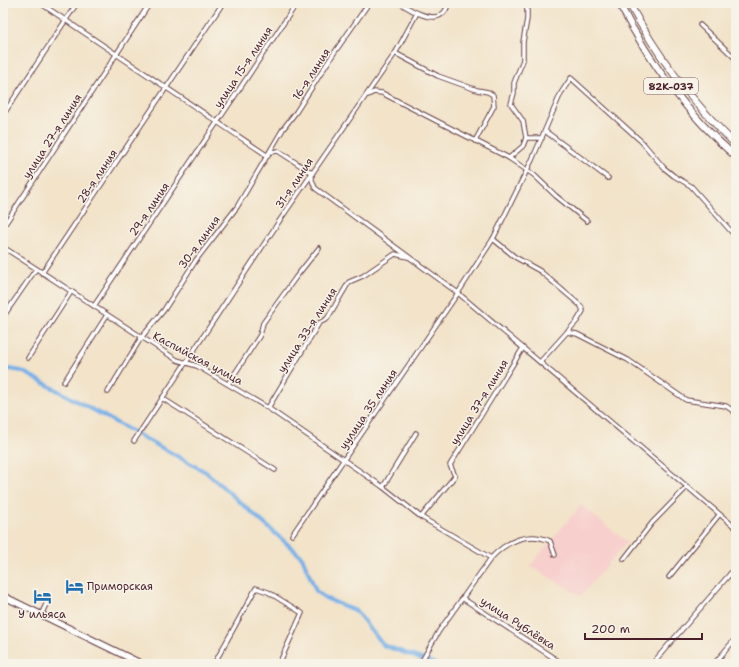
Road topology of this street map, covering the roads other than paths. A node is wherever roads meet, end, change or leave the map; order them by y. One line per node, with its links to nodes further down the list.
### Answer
1 (5, 3): 14 (street)
2 (40, 3): 17 (street)
3 (77, 3): 17 (street)
4 (150, 3): 20 (street, улица 27-я линия)
5 (224, 3): 22 (street, 28-я линия)
6 (297, 3): 25 (street, улица 15-я линия)
7 (370, 3): 31 (street, 16-я линия)
8 (400, 3): 16 (street)
9 (449, 3): 16 (street)
10 (527, 3): 27 (street)
11 (619, 3): 32 (main road, 82К-037)
12 (629, 3): 30 (main road)
13 (730, 3): 15 (street)
14 (3, 6)
15 (736, 9)
16 (416, 13): 19 (street, 31-я линия)
17 (66, 20): 20 (street); 24 (street)
18 (700, 25): 21 (street)
19 (395, 53): 23 (street, 31-я линия); 29 (street)
20 (117, 55): 22 (street); 38 (street, улица 27-я линия)
21 (736, 59)
22 (166, 88): 25 (street); 45 (street, 28-я линия)
23 (364, 98): 29 (street); 35 (street, 31-я линия)
24 (3, 115)
25 (217, 121): 31 (street); 48 (street, 29-я линия)
26 (545, 131): 28 (street, уулица 35 линия); 36 (street); 39 (street, уулица 35 линия)
27 (526, 138): 28 (street); 33 (street)
28 (542, 138): 34 (street, уулица 35 линия)
29 (475, 141): 33 (street)
30 (736, 145)
31 (269, 154): 35 (street); 52 (street, 30-я линия)
32 (736, 157)
33 (509, 158): 34 (street)
34 (526, 170): 37 (street); 40 (street, уулица 35 линия)
35 (312, 173): 43 (street); 55 (street, 31-я линия)
36 (608, 178)
37 (587, 221)
38 (3, 227)
39 (736, 237)
40 (493, 239): 47 (street, уулица 35 линия); 51 (street)
41 (3, 247): 44 (street, Каспийская улица)
42 (319, 248): 58 (street)
43 (411, 258): 47 (street); 61 (street, улица 33-я линия)
44 (36, 269): 45 (street, Каспийская улица); 50 (street)
45 (42, 273): 46 (street, Каспийская улица)
46 (71, 292): 48 (street, Каспийская улица); 54 (street)
47 (458, 293): 53 (street); 65 (street, уулица 35 линия)
48 (94, 306): 49 (street, Каспийская улица)
49 (108, 315): 52 (street, Каспийская улица); 57 (street)
50 (3, 317)
51 (568, 332): 56 (street); 62 (street)
52 (141, 338): 55 (street, Каспийская улица); 59 (street, 30-я линия)
53 (523, 348): 56 (street); 70 (street, улица 37-я линия)
54 (28, 358)
55 (186, 362): 58 (street, Каспийская улица); 60 (street, 31-я линия)
56 (540, 362): 68 (street)
57 (64, 382)
58 (228, 384): 61 (street, Каспийская улица)
59 (108, 392)
60 (162, 398): 64 (street, 31-я линия); 66 (street)
61 (268, 408): 65 (street, Каспийская улица)
62 (736, 413)
63 (416, 433): 67 (street)
64 (134, 440)
65 (344, 460): 67 (street, Каспийская улица); 72 (street, уулица 35 линия)
66 (275, 470)
67 (383, 487): 70 (street, Каспийская улица)
68 (687, 487): 69 (street); 75 (street)
69 (719, 515): 71 (street); 78 (street)
70 (421, 517): 74 (street, Каспийская улица)
71 (736, 528)
72 (292, 535)
73 (554, 555): 74 (street)
74 (492, 558): 82 (street)
75 (624, 559)
76 (736, 567): 77 (street)
77 (730, 574): 79 (street); 90 (street)
78 (669, 577)
79 (736, 580)
80 (3, 596): 83 (main road)
81 (49, 598): 83 (street)
82 (462, 598): 85 (street); 89 (street, улица Рублёвка)
83 (41, 615): 86 (main road)
84 (736, 638): 91 (street)
85 (421, 663)
86 (142, 664)
87 (214, 664): 88 (street)
88 (279, 664)
89 (564, 664)
90 (652, 664)
91 (714, 664)

